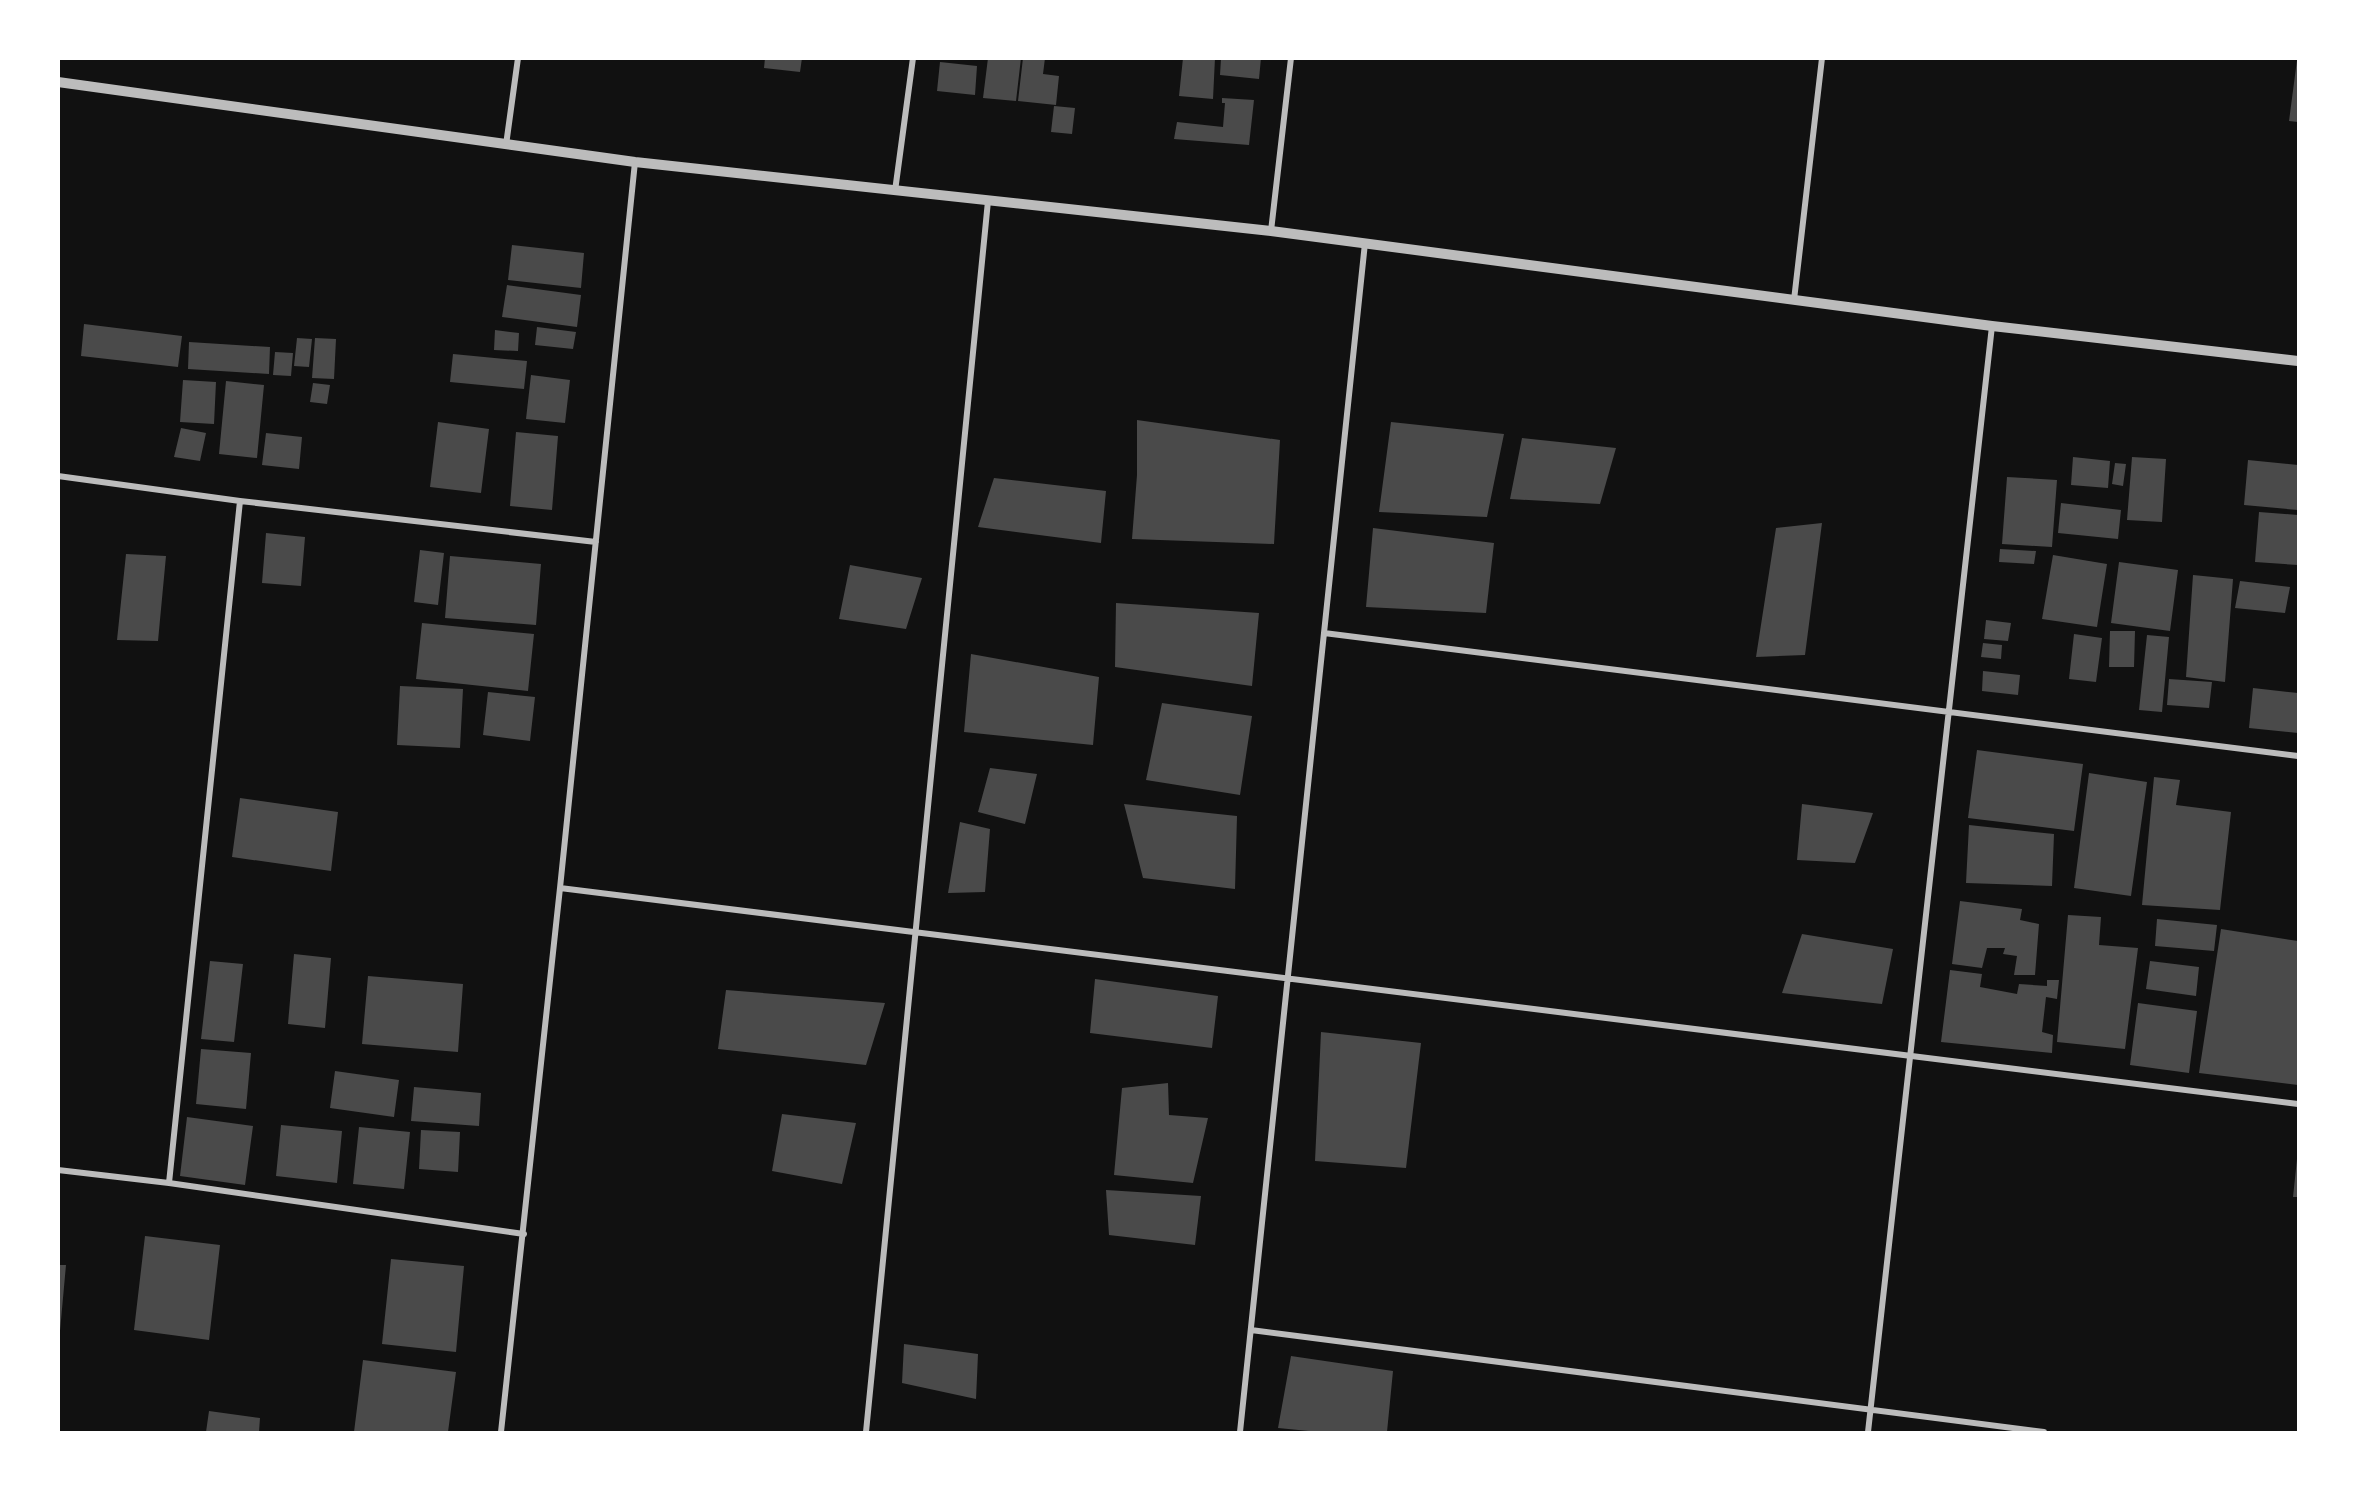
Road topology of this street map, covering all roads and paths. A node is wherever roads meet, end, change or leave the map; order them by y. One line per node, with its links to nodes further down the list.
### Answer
1 (518, 58): 6 (street)
2 (912, 58): 8 (street)
3 (1291, 58): 10 (street)
4 (1822, 58): 12 (street)
5 (58, 82): 6 (street)
6 (506, 145): 7 (street)
7 (635, 162): 8 (street); 17 (street)
8 (895, 191): 9 (street)
9 (988, 201): 10 (street); 22 (street)
10 (1271, 231): 11 (street)
11 (1366, 242): 12 (street); 18 (street)
12 (1794, 300): 13 (street)
13 (1992, 326): 14 (street); 19 (street)
14 (2298, 361)
15 (58, 476): 16 (street)
16 (240, 501): 17 (street); 27 (street)
17 (596, 542): 21 (street)
18 (1324, 633): 19 (street); 23 (street)
19 (1947, 711): 20 (street); 24 (street)
20 (2298, 756)
21 (560, 888): 22 (street); 28 (street)
22 (915, 932): 23 (street); 32 (street)
23 (1287, 978): 24 (street); 29 (street)
24 (1910, 1056): 25 (street); 30 (street)
25 (2298, 1104)
26 (58, 1170): 27 (street)
27 (169, 1183): 28 (street)
28 (524, 1234): 31 (street)
29 (1251, 1330): 30 (street); 33 (street)
30 (1871, 1410): 34 (street); 35 (street)
31 (501, 1432)
32 (866, 1432)
33 (1240, 1432)
34 (1868, 1432)
35 (2044, 1432)

